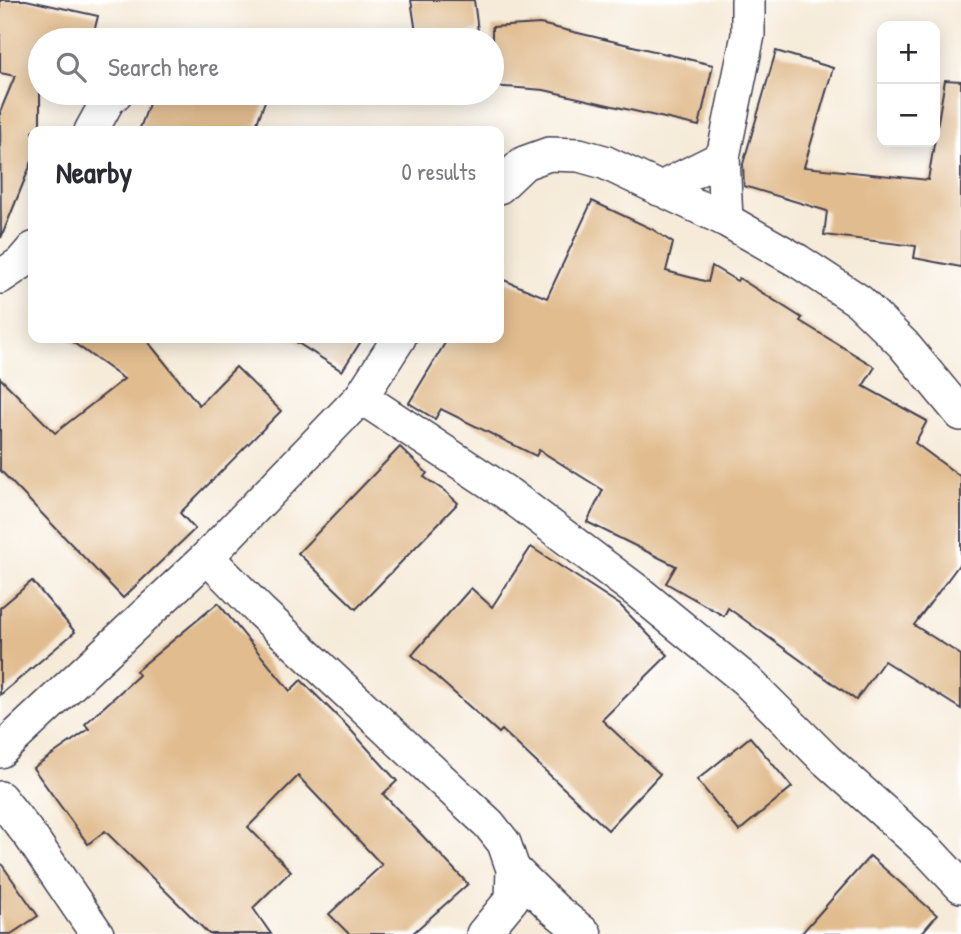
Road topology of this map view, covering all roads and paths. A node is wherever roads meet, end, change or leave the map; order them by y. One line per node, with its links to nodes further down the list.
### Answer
1 (748, 0): 4 (street)
2 (105, 105): 3 (street)
3 (94, 126)
4 (723, 157): 6 (street); 7 (street)
5 (504, 182): 6 (street)
6 (659, 189): 7 (street)
7 (726, 220): 12 (street)
8 (28, 255): 9 (street)
9 (0, 277)
10 (396, 343): 11 (street)
11 (361, 397): 13 (street); 17 (street)
12 (961, 414)
13 (207, 557): 14 (street); 16 (street)
14 (0, 751)
15 (0, 798): 18 (street)
16 (513, 869): 19 (street); 20 (street)
17 (961, 886)
18 (97, 934)
19 (483, 934)
20 (585, 934)

